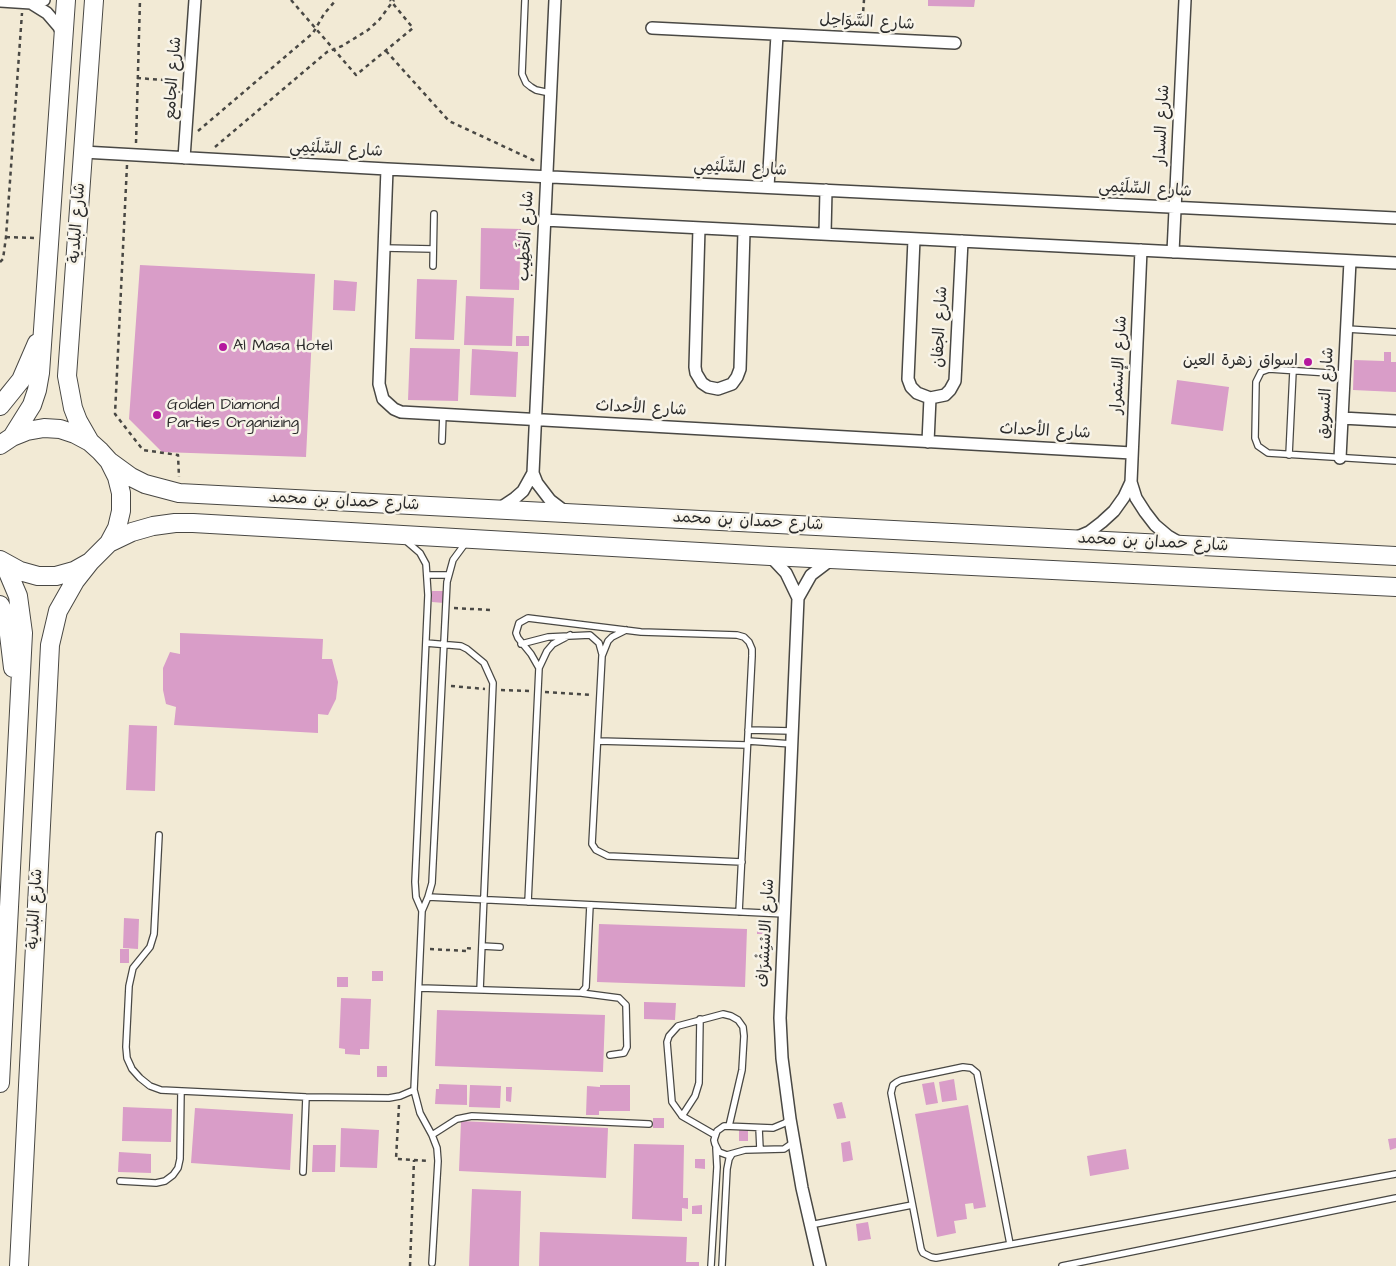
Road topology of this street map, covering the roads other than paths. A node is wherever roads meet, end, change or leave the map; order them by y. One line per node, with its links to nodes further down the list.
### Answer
1 (44, 0): 9 (street)
2 (66, 0): 12 (main road, شارع البلدية)
3 (94, 0): 15 (main road, شارع البلدية)
4 (195, 0): 16 (street, شارع الجامع)
5 (525, 0): 14 (lane)
6 (555, 0): 14 (street, شارع الخَطِيب)
7 (1185, 0): 21 (street, شارع السدار)
8 (0, 1): 9 (street)
9 (27, 3): 12 (street)
10 (652, 28): 11 (street, شارع السَّوَاحِل)
11 (776, 34): 13 (street, شارع السَّوَاحِل); 19 (street)
12 (64, 35): 37 (main road, شارع البلدية)
13 (955, 43)
14 (550, 93): 18 (street, شارع الخَطِيب)
15 (83, 152): 16 (street, شارع السِّلَيْمِي); 50 (main road, شارع البلدية)
16 (184, 158): 17 (street, شارع السِّلَيْمِي)
17 (387, 169): 18 (street, شارع السِّلَيْمِي); 30 (street, شارع الأحداث)
18 (546, 176): 19 (street, شارع السِّلَيْمِي); 24 (street, شارع الخَطِيب)
19 (768, 187): 20 (street, شارع السِّلَيْمِي)
20 (826, 190): 21 (street, شارع السِّلَيْمِي); 27 (street)
21 (1175, 208): 23 (street, شارع السِّلَيْمِي); 33 (street, شارع السدار)
22 (434, 214): 31 (lane)
23 (1396, 218)
24 (544, 220): 25 (street); 46 (street, شارع الخَطِيب)
25 (699, 228): 26 (street); 26 (street)
26 (744, 231): 27 (street)
27 (825, 234): 28 (street)
28 (914, 239): 29 (street); 42 (street, شارع الجفان)
29 (962, 241): 32 (street); 42 (street, شارع الجفان)
30 (384, 248): 31 (lane); 44 (street, شارع الأحداث)
31 (434, 249): 36 (lane)
32 (1141, 250): 33 (street); 52 (street, شارع الإستمرار)
33 (1173, 252): 34 (street)
34 (1350, 261): 35 (street); 38 (street, شارع التسويق)
35 (1396, 263)
36 (433, 266)
37 (44, 326): 43 (main road); 48 (main road, شارع البلدية)
38 (1347, 329): 39 (lane, شارع التسويق); 41 (street, شارع التسويق)
39 (1396, 332)
40 (1293, 371): 41 (lane); 53 (lane); 53 (lane)
41 (1344, 374): 45 (street, شارع التسويق)
42 (930, 398): 51 (street)
43 (0, 406)
44 (443, 414): 46 (street, شارع الأحداث); 49 (lane)
45 (1342, 418): 47 (street); 54 (street, شارع التسويق)
46 (536, 420): 51 (street, شارع الأحداث); 57 (street, شارع الخَطِيب)
47 (1396, 421)
48 (6, 441): 50 (main road)
49 (442, 441)
50 (90, 442): 55 (main road)
51 (928, 442): 52 (street, شارع الأحداث)
52 (1132, 453): 58 (street, شارع الإستمرار)
53 (1290, 455): 54 (lane)
54 (1340, 458): 56 (lane)
55 (109, 461): 59 (main road, شارع حمدان بن محمد); 64 (main road)
56 (1396, 461)
57 (533, 473): 59 (street); 60 (street)
58 (1131, 482): 63 (street, شارع الإستمرار); 65 (street, شارع الإستمرار)
59 (498, 509): 60 (main road, شارع حمدان بن محمد)
60 (567, 513): 63 (main road, شارع حمدان بن محمد)
61 (396, 534): 62 (main road, شارع حمدان بن محمد); 64 (main road, شارع حمدان بن محمد); 71 (lane)
62 (470, 538): 66 (main road, شارع حمدان بن محمد); 72 (lane)
63 (1073, 539): 65 (main road, شارع حمدان بن محمد)
64 (109, 543): 70 (main road)
65 (1183, 544): 67 (main road, شارع حمدان بن محمد)
66 (770, 556): 68 (main road, شارع حمدان بن محمد); 74 (street, شارع الاسْتِشْرَاف)
67 (1396, 556)
68 (834, 558): 73 (main road, شارع حمدان بن محمد); 74 (street, شارع الاسْتِشْرَاف)
69 (2, 561): 70 (main road); 83 (main road, شارع البلدية)
70 (90, 562): 129 (main road, شارع البلدية)
71 (428, 575): 72 (lane); 78 (lane)
72 (448, 575): 79 (lane)
73 (1396, 587)
74 (798, 598): 85 (street, شارع الاسْتِشْرَاف)
75 (0, 605): 83 (main road)
76 (626, 630): 80 (lane); 81 (lane); 84 (lane)
77 (570, 635): 80 (lane); 81 (lane); 82 (lane)
78 (426, 643): 79 (lane); 95 (lane)
79 (444, 644): 91 (lane); 92 (lane)
80 (522, 644): 82 (lane)
81 (602, 656): 86 (lane)
82 (539, 668): 93 (lane)
83 (18, 708): 100 (main road, شارع البلدية)
84 (748, 730): 85 (lane); 87 (lane)
85 (792, 731): 88 (street, شارع الاسْتِشْرَاف)
86 (598, 741): 87 (lane); 90 (lane)
87 (748, 743): 88 (lane); 90 (lane)
88 (792, 744): 97 (street, شارع الاسْتِشْرَاف)
89 (159, 836): 108 (lane)
90 (742, 862): 96 (lane)
91 (428, 898): 92 (lane); 95 (lane)
92 (484, 900): 93 (lane); 99 (lane)
93 (528, 902): 94 (lane)
94 (590, 905): 96 (lane); 103 (lane)
95 (422, 911): 101 (lane)
96 (739, 912): 97 (lane)
97 (785, 914): 111 (street, شارع الاسْتِشْرَاف)
98 (500, 947): 99 (lane)
99 (482, 948): 102 (lane)
100 (3, 965): 106 (main road, شارع البلدية)
101 (420, 988): 102 (lane); 107 (lane)
102 (480, 990): 103 (lane)
103 (581, 993): 105 (lane)
104 (700, 1019): 110 (lane); 110 (lane); 113 (lane)
105 (610, 1055)
106 (0, 1082)
107 (414, 1090): 109 (lane); 115 (lane)
108 (181, 1091): 109 (lane); 123 (lane)
109 (306, 1097): 121 (lane)
110 (682, 1116): 116 (lane)
111 (790, 1119): 114 (lane); 117 (street, شارع الاسْتِشْرَاف)
112 (649, 1124): 115 (lane)
113 (729, 1126): 114 (lane); 116 (lane)
114 (759, 1128): 119 (lane)
115 (432, 1135): 128 (lane)
116 (715, 1135): 118 (lane)
117 (794, 1142): 119 (lane); 126 (street, شارع الاسْتِشْرَاف)
118 (716, 1148): 120 (lane); 130 (lane)
119 (760, 1149): 120 (lane)
120 (732, 1154): 131 (lane)
121 (303, 1172)
122 (1396, 1174): 127 (lane)
123 (120, 1182)
124 (1396, 1198): 133 (lane)
125 (912, 1205): 126 (lane); 127 (lane); 127 (lane)
126 (810, 1225): 132 (street, شارع الاسْتِشْرَاف)
127 (1010, 1244)
128 (432, 1263)
129 (19, 1266)
130 (711, 1266)
131 (722, 1266)
132 (820, 1266)
133 (1062, 1266)

